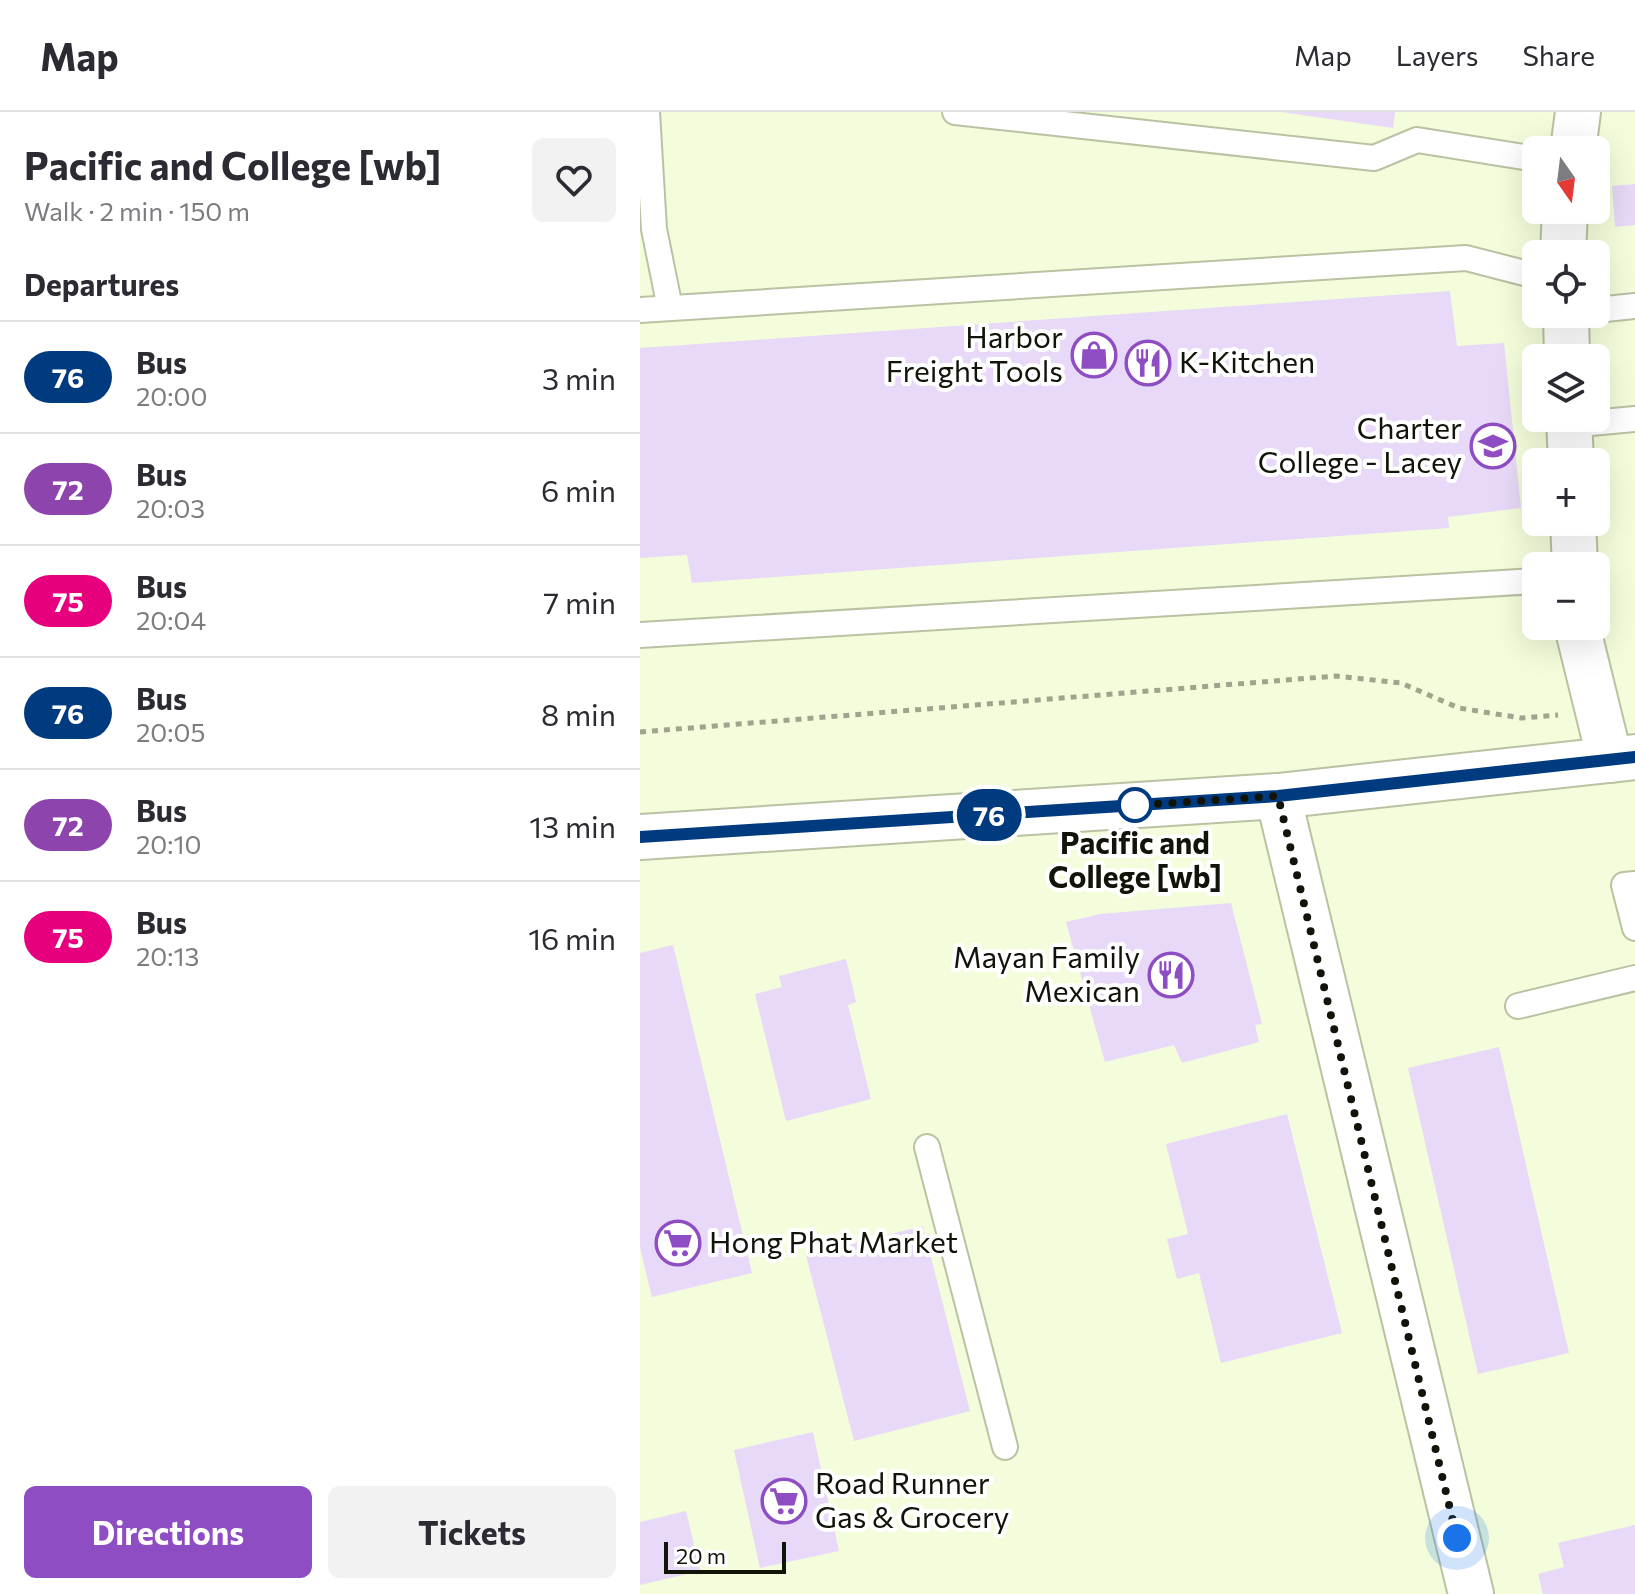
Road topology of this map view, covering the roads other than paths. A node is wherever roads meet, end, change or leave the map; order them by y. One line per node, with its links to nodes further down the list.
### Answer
1 (647, 112): 8 (lane)
2 (955, 112): 5 (lane)
3 (1578, 112): 4 (street)
4 (1575, 136)
5 (1522, 157)
6 (1522, 272): 8 (lane)
7 (1635, 306): 9 (lane)
8 (670, 308): 10 (lane)
9 (1610, 309)
10 (640, 310)
11 (1635, 419): 12 (lane)
12 (1570, 435)
13 (1522, 582): 14 (lane)
14 (640, 635)
15 (1580, 640): 16 (street)
16 (1622, 758): 17 (street)
17 (1278, 796): 18 (street); 25 (street)
18 (640, 837)
19 (1635, 884): 20 (lane)
20 (1635, 928)
21 (1635, 978): 22 (lane)
22 (1518, 1006)
23 (927, 1147): 24 (lane)
24 (1005, 1447)
25 (1471, 1594)

